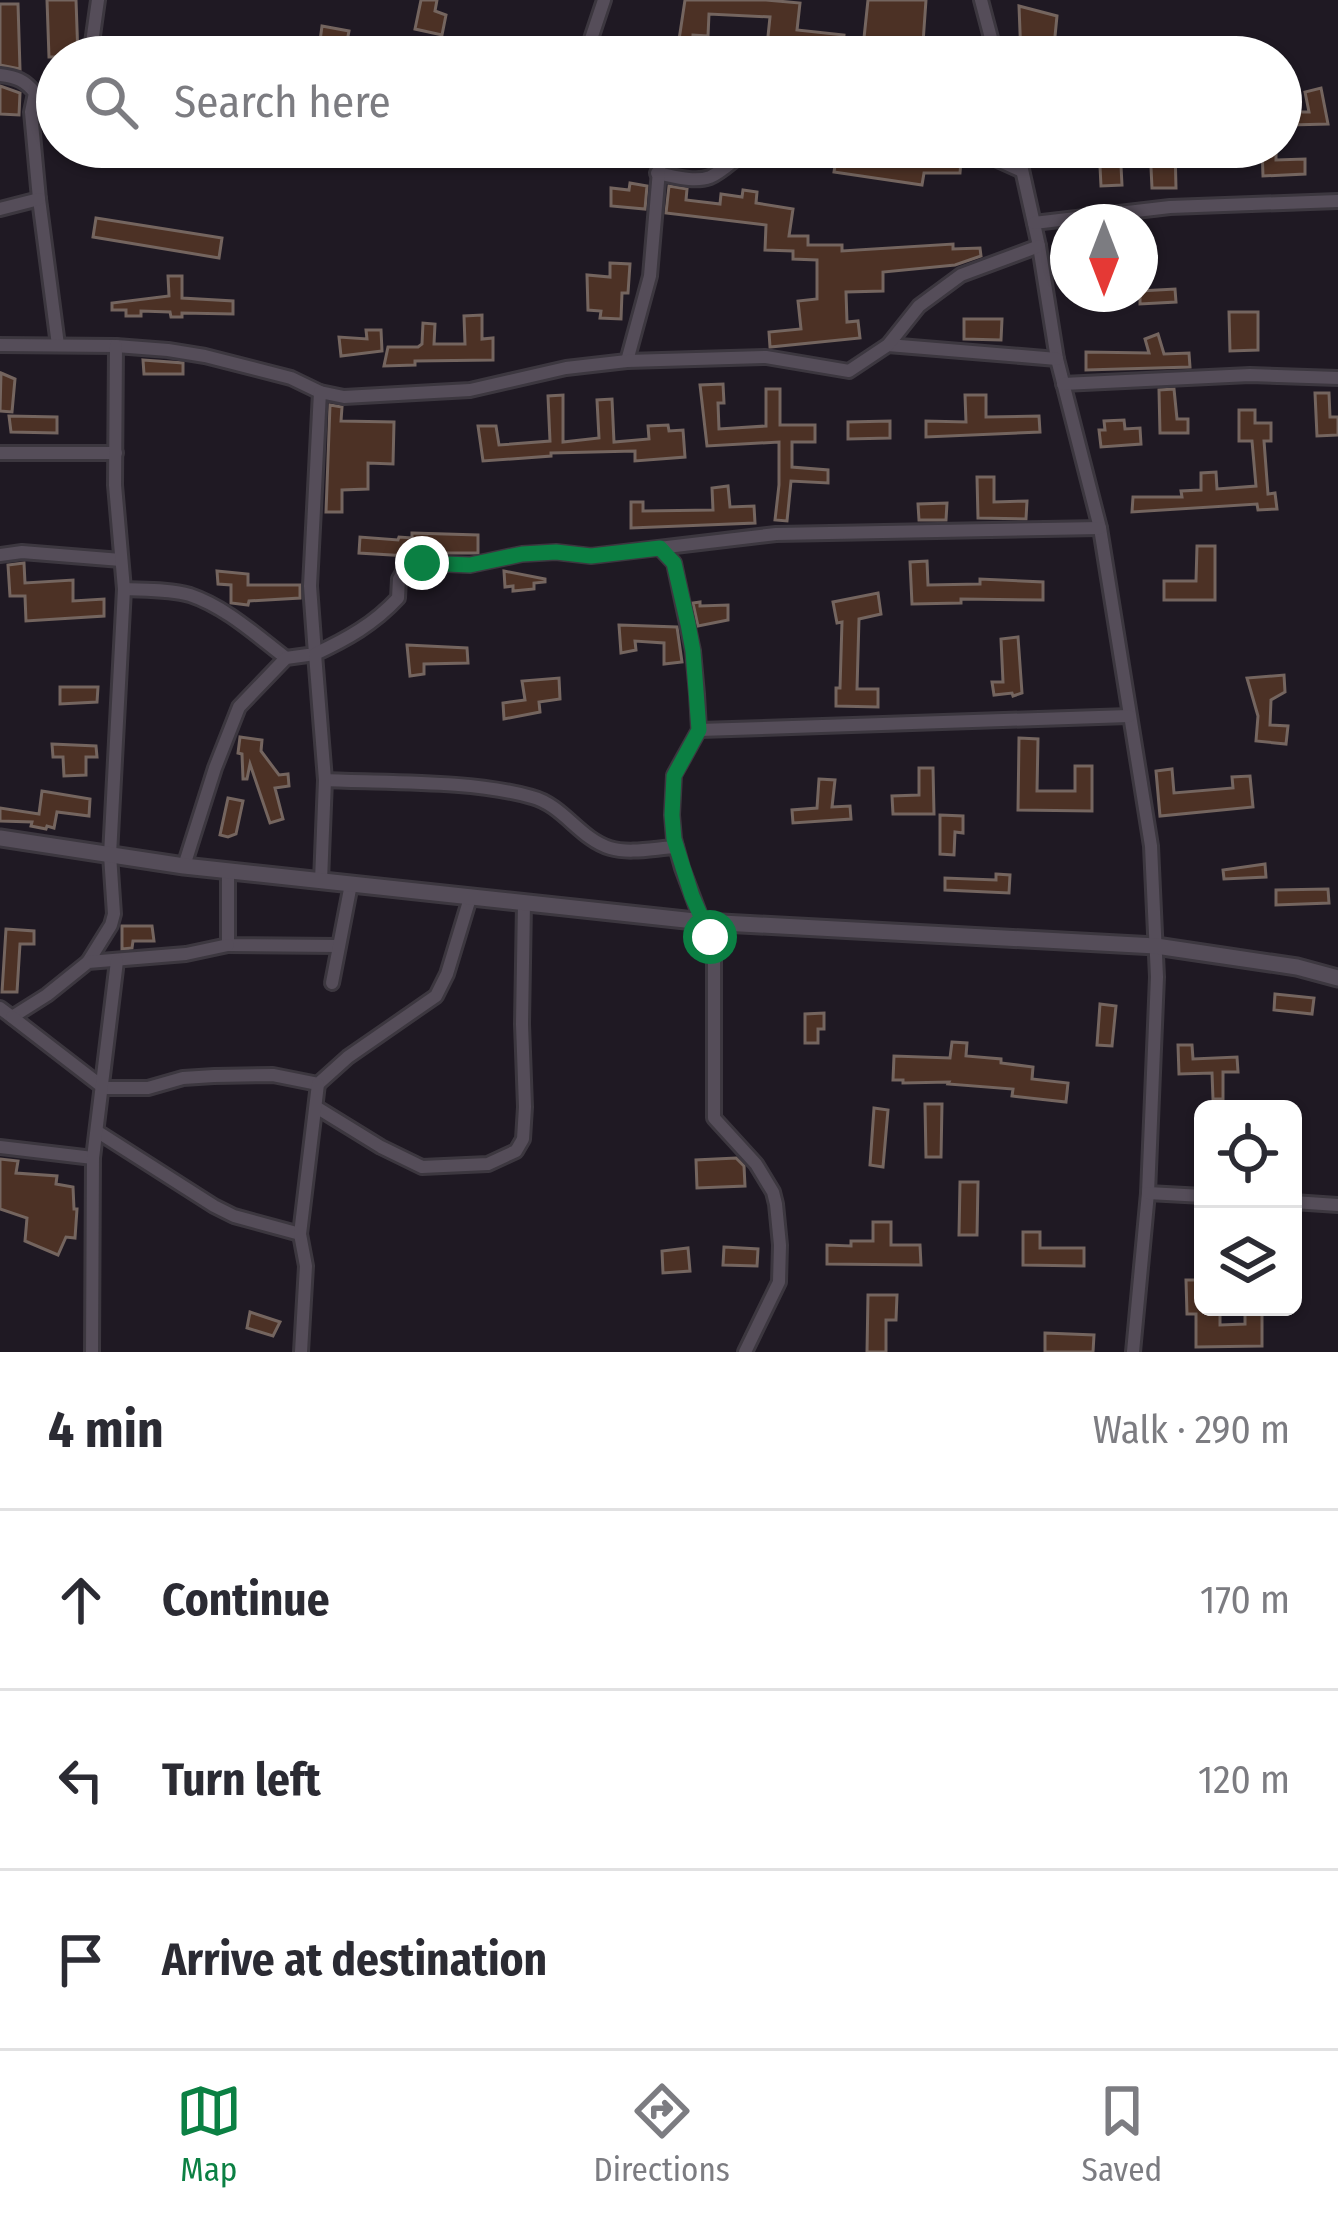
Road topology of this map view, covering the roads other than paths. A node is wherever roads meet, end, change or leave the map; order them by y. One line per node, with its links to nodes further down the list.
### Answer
1 (98, 0): 4 (street)
2 (604, 0): 5 (street)
3 (981, 0): 6 (street)
4 (93, 36)
5 (592, 36)
6 (991, 36)
7 (0, 75): 8 (street)
8 (35, 93): 9 (street)
9 (36, 166)
10 (36, 168): 17 (street)
11 (658, 168): 16 (street)
12 (722, 168): 16 (street)
13 (1015, 168): 15 (street)
14 (1021, 168): 15 (street)
15 (1022, 171): 20 (street)
16 (657, 172): 27 (street)
17 (39, 199): 19 (street); 23 (street)
18 (1338, 201): 20 (street)
19 (0, 209)
20 (1034, 223): 21 (street)
21 (1039, 246): 24 (street); 26 (street)
22 (0, 345): 23 (street)
23 (58, 345): 25 (street)
24 (888, 345): 26 (street); 27 (street)
25 (116, 346): 30 (street); 32 (street)
26 (1057, 359): 29 (street)
27 (627, 362): 30 (street)
28 (1338, 378): 29 (street)
29 (1063, 384): 33 (street)
30 (320, 392): 38 (street)
31 (0, 453): 32 (street)
32 (116, 453): 36 (street)
33 (1100, 529): 34 (street); 40 (street)
34 (660, 548): 38 (street); 41 (street)
35 (0, 555): 36 (street)
36 (121, 560): 37 (street)
37 (124, 589): 39 (street); 45 (street)
38 (315, 654): 39 (street); 42 (street)
39 (286, 658): 46 (street)
40 (1129, 716): 41 (street); 55 (street)
41 (699, 730): 44 (street)
42 (325, 781): 44 (street); 48 (street)
43 (0, 838): 45 (street)
44 (676, 847): 52 (street)
45 (110, 855): 46 (street); 57 (street)
46 (184, 866): 47 (street)
47 (228, 871): 48 (street); 53 (street)
48 (321, 880): 49 (street)
49 (351, 884): 50 (street); 54 (street)
50 (470, 898): 51 (street); 62 (street)
51 (524, 903): 52 (street); 64 (street)
52 (704, 922): 55 (street); 75 (street)
53 (228, 945): 54 (street); 56 (street)
54 (338, 946): 59 (street)
55 (1156, 946): 58 (street); 68 (street)
56 (117, 961): 57 (street); 63 (street)
57 (88, 962): 61 (street)
58 (1338, 978)
59 (332, 983)
60 (0, 1008): 61 (street)
61 (12, 1017): 63 (street)
62 (318, 1084): 63 (street); 64 (street)
63 (104, 1088): 65 (street)
64 (316, 1107): 72 (street)
65 (98, 1132): 67 (street); 72 (street)
66 (0, 1147): 67 (street)
67 (93, 1158): 73 (street)
68 (1148, 1193): 69 (street); 76 (street)
69 (1194, 1196)
70 (1302, 1203): 71 (street)
71 (1338, 1205)
72 (300, 1234): 74 (street)
73 (92, 1352)
74 (301, 1352)
75 (745, 1352)
76 (1133, 1352)

